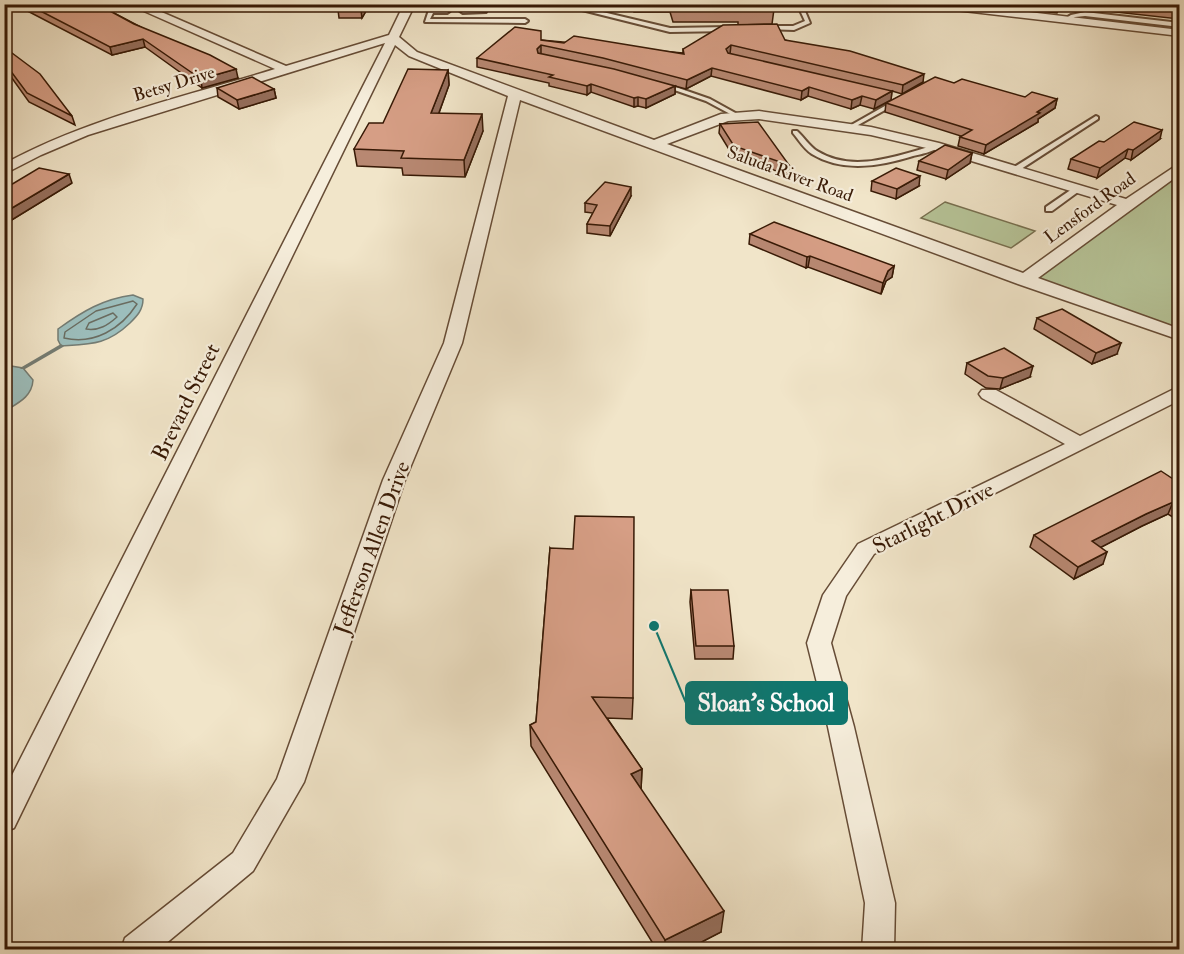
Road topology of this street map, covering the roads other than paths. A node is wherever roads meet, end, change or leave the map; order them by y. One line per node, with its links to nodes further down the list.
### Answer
1 (133, 4): 18 (street)
2 (410, 4): 17 (street, Brevard Street)
3 (560, 4): 15 (lane)
4 (799, 4): 14 (lane)
5 (929, 4): 10 (street)
6 (433, 7): 8 (lane); 11 (lane)
7 (484, 7): 9 (lane); 11 (lane)
8 (449, 8)
9 (464, 8)
10 (1066, 20): 13 (lane); 16 (street)
11 (482, 21): 12 (lane)
12 (525, 21)
13 (1179, 25)
14 (760, 28)
15 (737, 29)
16 (1179, 33)
17 (393, 37): 18 (street, Betsy Drive); 20 (street, Saluda River Road); 39 (street, Brevard Street)
18 (286, 70): 30 (street, Betsy Drive)
19 (658, 83): 22 (lane)
20 (515, 94): 26 (street, Saluda River Road); 40 (street, Jefferson Allen Drive)
21 (891, 95): 24 (lane)
22 (736, 115): 24 (street); 26 (street)
23 (1096, 118): 29 (lane)
24 (849, 128): 27 (street)
25 (795, 132): 27 (lane)
26 (653, 145): 34 (street, Saluda River Road)
27 (936, 147): 29 (street)
28 (1179, 167): 32 (street, Lensford Road)
29 (1014, 169): 31 (street)
30 (4, 170)
31 (1078, 189): 32 (street); 33 (lane)
32 (1128, 204): 34 (street, Lensford Road)
33 (1049, 209)
34 (1024, 280): 35 (street, Saluda River Road)
35 (1179, 335)
36 (1179, 392): 38 (street, Starlight Drive)
37 (989, 394): 38 (street)
38 (1080, 444): 41 (street, Starlight Drive)
39 (4, 820)
40 (136, 948)
41 (878, 950)

